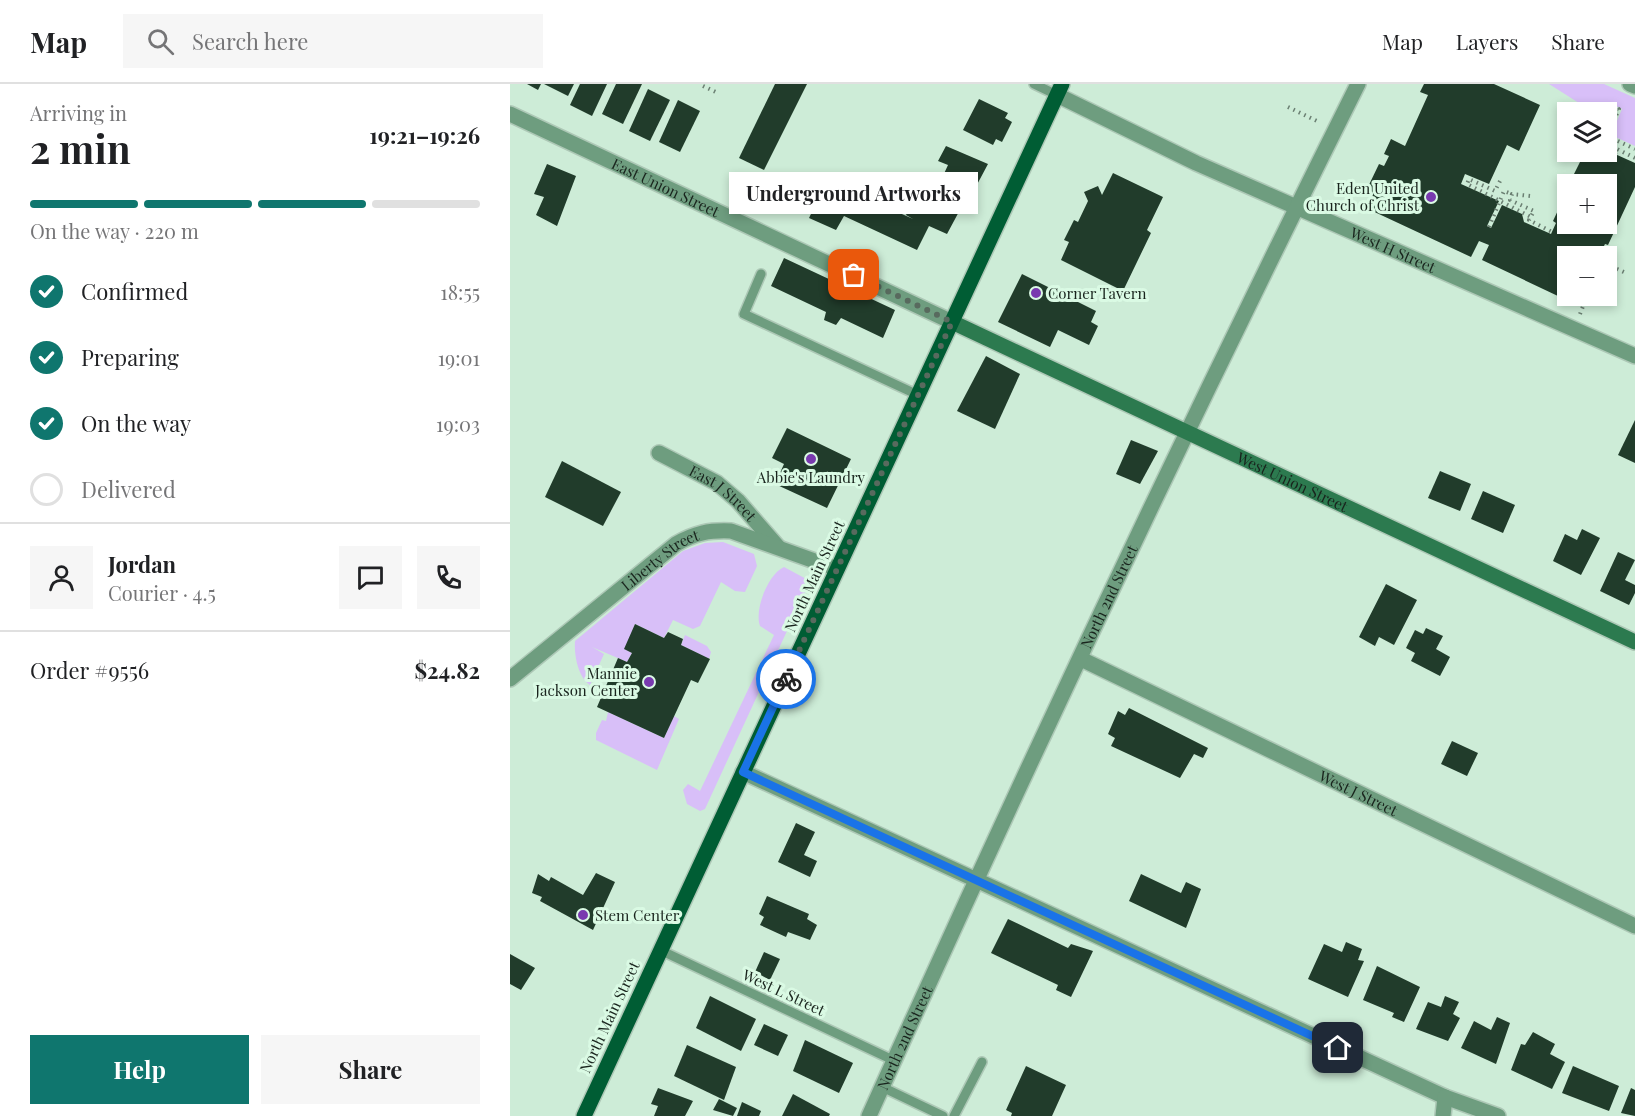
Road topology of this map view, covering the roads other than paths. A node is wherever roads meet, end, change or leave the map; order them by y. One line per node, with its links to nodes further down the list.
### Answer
1 (1034, 84): 5 (lane)
2 (1358, 84): 7 (street, North 2nd Street)
3 (1630, 84): 4 (street)
4 (1635, 86)
5 (1059, 89): 7 (street, West H Street); 9 (main road, North Main Street)
6 (510, 114): 9 (street, East Union Street)
7 (1297, 207): 10 (street, West H Street); 12 (street, North 2nd Street)
8 (761, 274): 11 (lane)
9 (952, 322): 11 (main road, North Main Street); 12 (street, West Union Street)
10 (1635, 356)
11 (918, 395): 15 (main road, North Main Street)
12 (1188, 432): 16 (street, West Union Street); 17 (street, North 2nd Street)
13 (659, 453): 14 (street, East J Street)
14 (777, 547): 15 (street, Liberty Street); 18 (street, Liberty Street)
15 (837, 568): 19 (main road, North Main Street)
16 (1635, 642)
17 (1081, 659): 20 (street, North 2nd Street); 21 (street, West J Street)
18 (510, 679)
19 (743, 772): 20 (street); 22 (main road, North Main Street)
20 (975, 881): 23 (street, North 2nd Street); 26 (street)
21 (1635, 926)
22 (660, 950): 23 (lane, West L Street); 27 (main road, North Main Street)
23 (895, 1061): 25 (street, North 2nd Street)
24 (982, 1062): 30 (lane)
25 (882, 1087): 28 (street, North 2nd Street); 29 (lane)
26 (1445, 1097): 31 (street); 32 (street)
27 (584, 1116)
28 (869, 1116)
29 (943, 1116)
30 (954, 1116)
31 (1443, 1116)
32 (1498, 1116)

